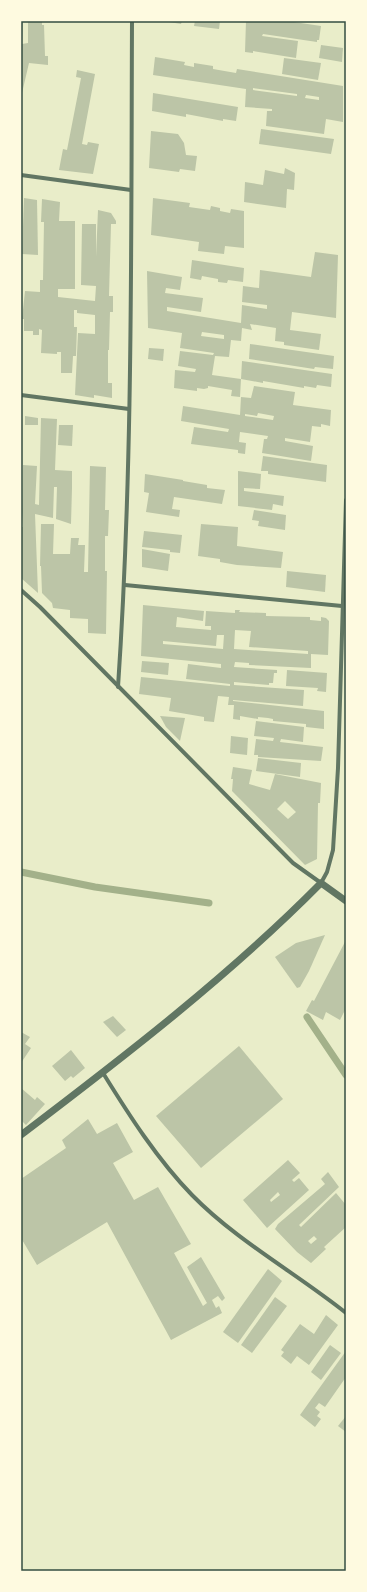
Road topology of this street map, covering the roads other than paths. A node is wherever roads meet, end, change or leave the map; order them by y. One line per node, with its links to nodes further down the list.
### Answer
1 (132, 21): 3 (street)
2 (21, 175): 3 (street)
3 (131, 190): 5 (street)
4 (21, 395): 5 (street)
5 (129, 409): 7 (street)
6 (346, 500): 9 (street)
7 (125, 585): 9 (street); 10 (street)
8 (21, 590): 10 (street)
9 (342, 606): 11 (street)
10 (118, 687): 11 (street)
11 (321, 883): 12 (street); 13 (street)
12 (346, 901)
13 (103, 1073): 14 (street); 15 (street)
14 (21, 1135)
15 (346, 1313)

